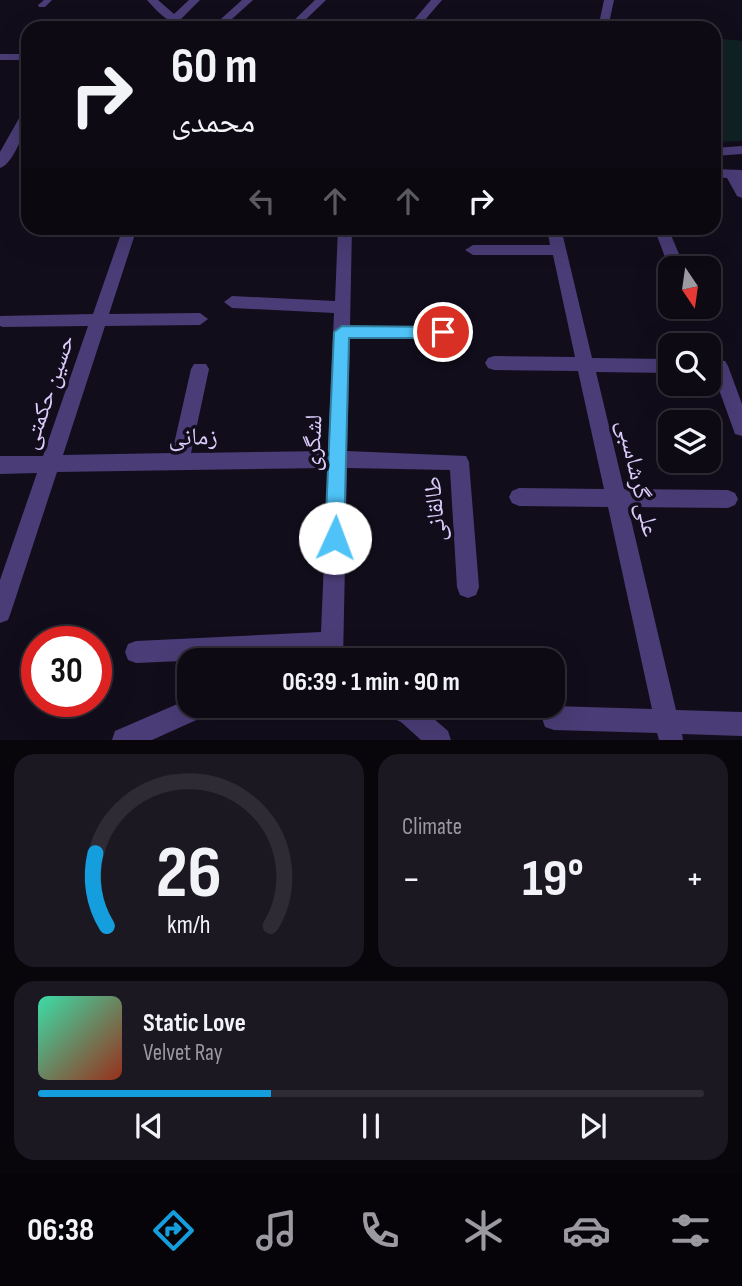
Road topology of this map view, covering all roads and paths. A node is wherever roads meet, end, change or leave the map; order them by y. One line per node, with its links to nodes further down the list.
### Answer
1 (152, 0): 7 (street)
2 (195, 0): 7 (street)
3 (248, 0): 8 (street)
4 (321, 0): 9 (street)
5 (436, 0): 10 (street)
6 (609, 0): 11 (street)
7 (174, 20)
8 (224, 21)
9 (298, 21)
10 (418, 21)
11 (604, 21)
12 (0, 57): 13 (street)
13 (21, 57)
14 (21, 125): 16 (street)
15 (0, 136): 16 (street)
16 (15, 136): 19 (street)
17 (742, 150): 18 (street)
18 (721, 152)
19 (0, 164)
20 (737, 174): 21 (street)
21 (742, 194)
22 (128, 235): 32 (street, حسین حکمتی)
23 (345, 235): 30 (street, لشگری)
24 (556, 235): 27 (street, علی گرشاسبی)
25 (664, 235): 28 (street)
26 (473, 250): 27 (street)
27 (559, 250): 37 (street, علی گرشاسبی)
28 (672, 256)
29 (232, 302): 30 (street)
30 (342, 307): 34 (street, لشگری)
31 (200, 319): 32 (street)
32 (99, 320): 33 (street); 44 (street, حسین حکمتی)
33 (3, 321)
34 (342, 332): 35 (street); 42 (street, لشگری)
35 (443, 332)
36 (494, 363): 37 (street)
37 (585, 364): 38 (street); 47 (street, علی گرشاسبی)
38 (658, 366)
39 (200, 369): 43 (street)
40 (721, 371): 41 (street)
41 (742, 428)
42 (337, 460): 43 (street, زمانی); 49 (street, طالقانی); 51 (street, لشگری)
43 (180, 461): 44 (street, زمانی)
44 (50, 464): 45 (street, زمانی); 50 (street, حسین حکمتی)
45 (0, 465)
46 (519, 496): 47 (street)
47 (616, 497): 48 (street); 58 (street, علی گرشاسبی)
48 (728, 499)
49 (468, 587)
50 (0, 612)
51 (331, 648)
52 (136, 652): 53 (street)
53 (177, 652)
54 (177, 717): 59 (street)
55 (415, 718): 60 (street)
56 (554, 718): 58 (street)
57 (742, 724): 58 (street)
58 (669, 732)
59 (124, 740)
60 (439, 740)

